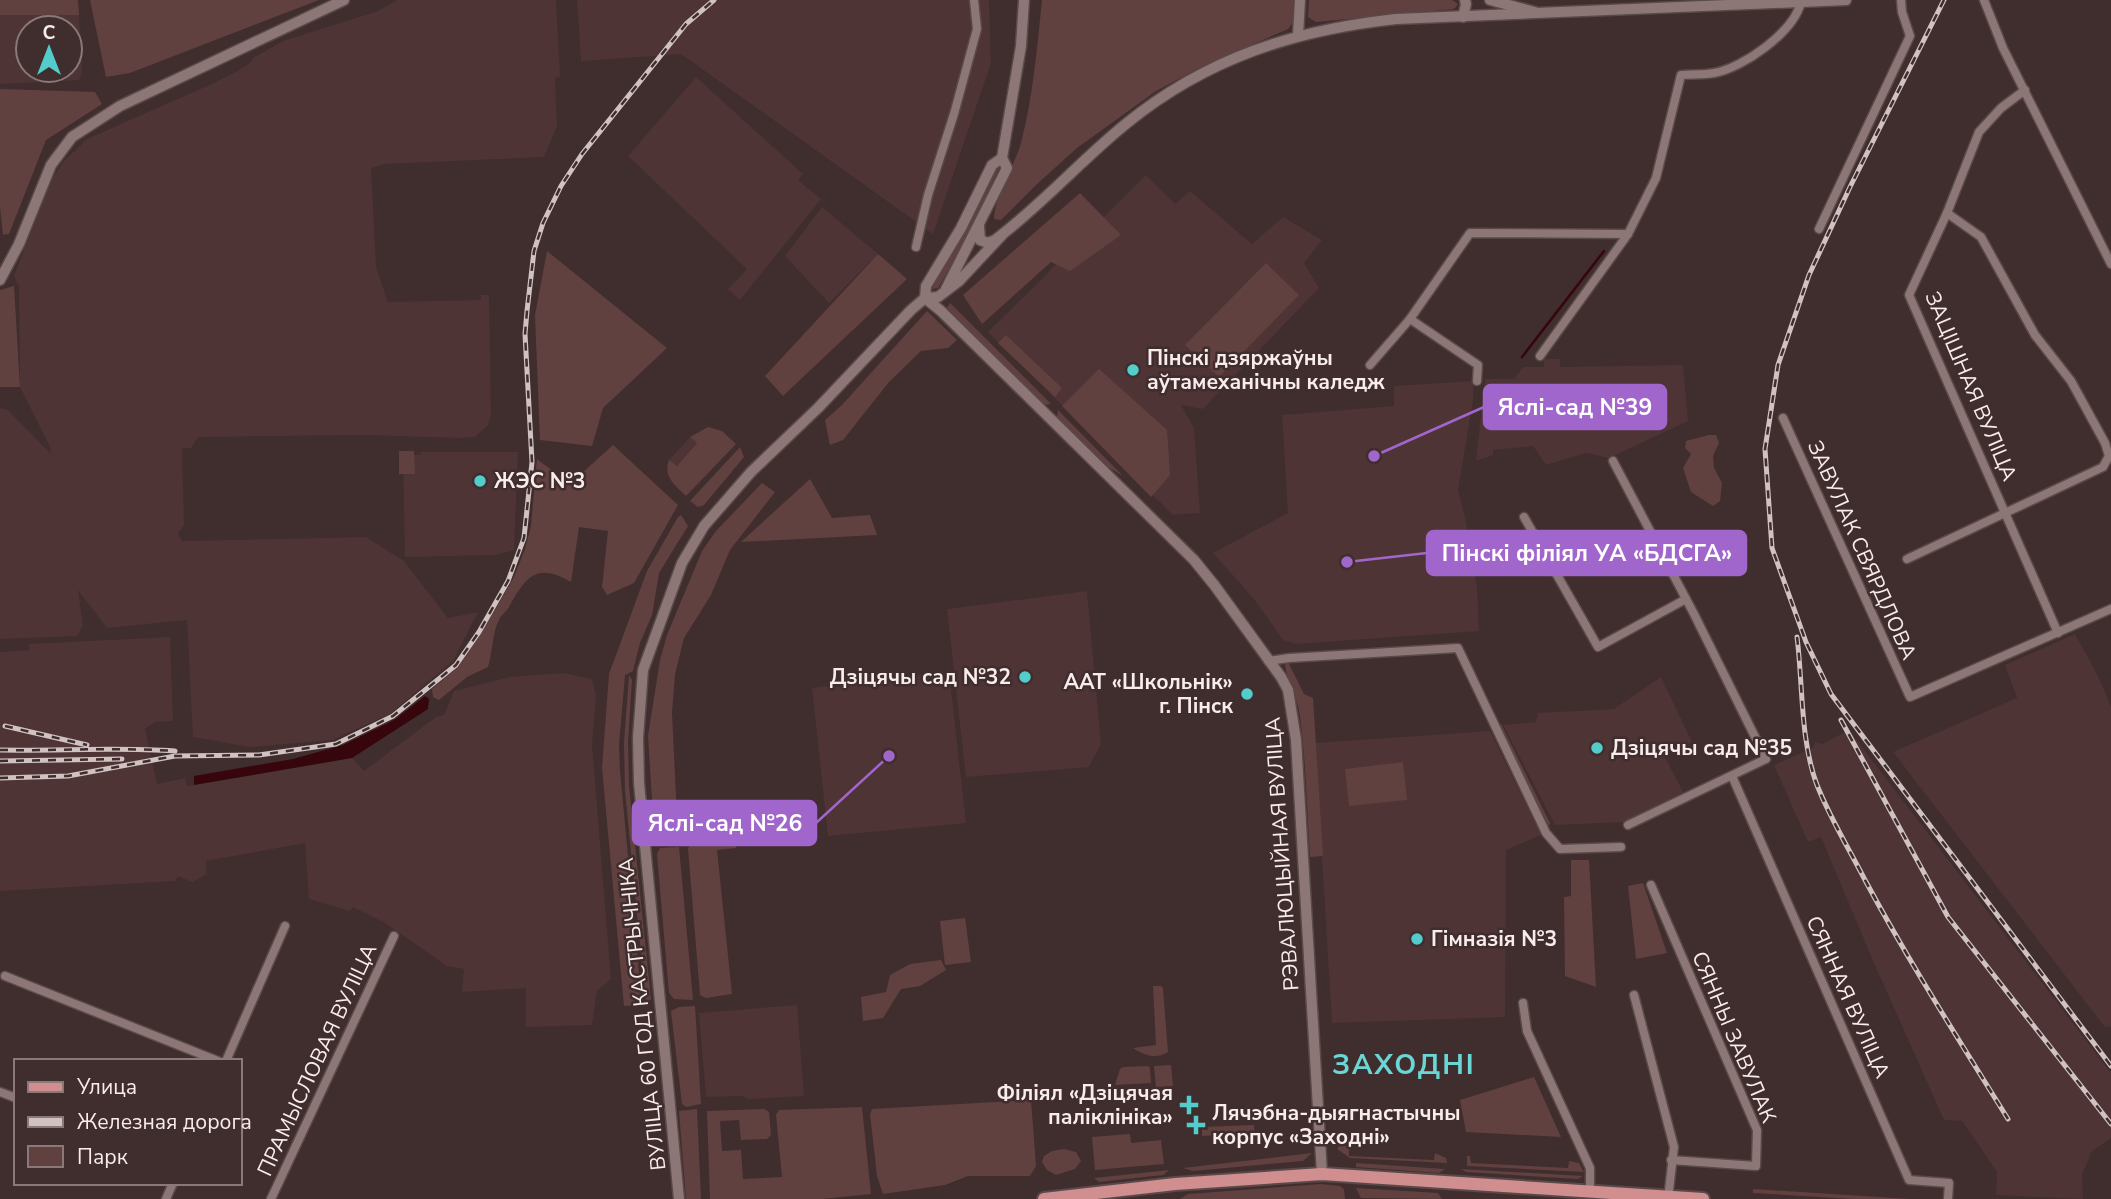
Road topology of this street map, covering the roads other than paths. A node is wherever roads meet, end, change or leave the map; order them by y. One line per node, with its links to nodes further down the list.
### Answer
1 (344, 0): 23 (street)
2 (974, 0): 21 (street)
3 (1024, 0): 15 (street)
4 (1300, 0): 13 (street)
5 (1465, 0): 12 (street)
6 (1490, 0): 11 (street)
7 (1846, 0): 10 (street)
8 (1901, 0): 18 (street)
9 (1984, 0): 14 (street)
10 (1801, 2): 11 (street); 19 (street)
11 (1542, 14): 12 (street)
12 (1463, 17): 13 (street)
13 (1298, 35): 20 (street)
14 (2025, 90): 16 (street, ЗАЦІШНАЯ ВУЛІЦА); 22 (street)
15 (1002, 158): 17 (street); 25 (street, ВУЛІЦА 60 ГОД КАСТРЫЧНІКА)
16 (1947, 213): 32 (street, ЗАЦІШНАЯ ВУЛІЦА); 32 (street)
17 (979, 226): 20 (street); 24 (street)
18 (1819, 229)
19 (1628, 234): 26 (street); 27 (street)
20 (1002, 235): 24 (street)
21 (916, 247)
22 (2111, 264)
23 (0, 280)
24 (945, 291): 25 (street, ВУЛІЦА 60 ГОД КАСТРЫЧНІКА)
25 (925, 298): 38 (street, РЭВАЛЮЦЫЙНАЯ ВУЛІЦА); 55 (street, ВУЛІЦА 60 ГОД КАСТРЫЧНІКА)
26 (1410, 319): 28 (street); 29 (street)
27 (1540, 356)
28 (1370, 365)
29 (1477, 381)
30 (1783, 418): 37 (street, ЗАВУЛАК СВЯРДЛОВА)
31 (1613, 461): 35 (street)
32 (2007, 514): 34 (street); 37 (street, ЗАЦІШНАЯ ВУЛІЦА)
33 (1524, 517): 35 (street)
34 (1907, 559)
35 (1686, 599): 39 (street)
36 (2111, 609): 37 (street)
37 (2058, 633)
38 (1268, 661): 41 (street); 51 (street, РЭВАЛЮЦЫЙНАЯ ВУЛІЦА)
39 (1732, 776): 40 (street); 58 (street, СЯННАЯ ВУЛІЦА)
40 (1628, 825)
41 (1621, 847)
42 (1650, 885): 50 (street, СЯННЫ ЗАВУЛАК)
43 (285, 926): 49 (street)
44 (394, 936): 54 (street, ПРАМЫСЛОВАЯ ВУЛІЦА)
45 (5, 976): 48 (street)
46 (1634, 995): 50 (street)
47 (1523, 1003): 52 (street)
48 (213, 1059)
49 (227, 1059)
50 (1671, 1160): 53 (street)
51 (1322, 1174): 52 (main road); 56 (main road)
52 (1590, 1191): 53 (main road)
53 (1668, 1198): 57 (main road)
54 (271, 1199)
55 (679, 1199)
56 (1044, 1199)
57 (1703, 1199)
58 (1948, 1199)

